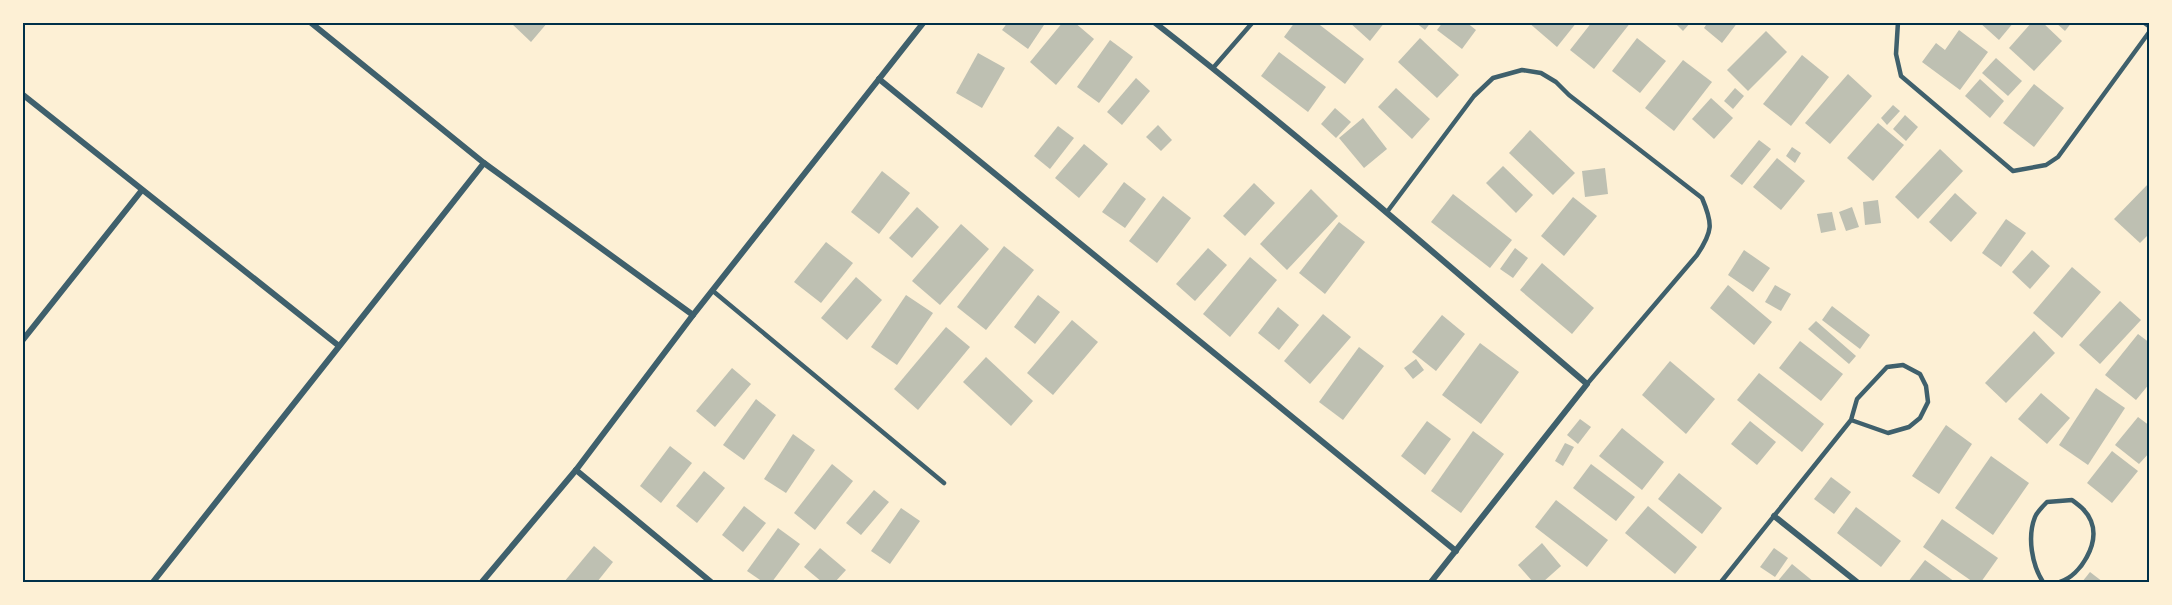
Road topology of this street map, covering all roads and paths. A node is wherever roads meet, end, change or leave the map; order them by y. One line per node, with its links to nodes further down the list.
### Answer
1 (310, 22): 11 (street)
2 (924, 22): 9 (street)
3 (1154, 22): 8 (street)
4 (1253, 22): 8 (lane)
5 (1898, 22): 7 (lane)
6 (2143, 22): 7 (lane)
7 (2150, 29)
8 (1213, 68): 13 (street)
9 (879, 79): 14 (street); 23 (street)
10 (22, 94): 12 (street)
11 (484, 163): 15 (street); 17 (street)
12 (142, 190): 16 (street); 17 (street)
13 (1387, 212): 18 (street); 18 (lane)
14 (713, 291): 15 (street); 21 (lane)
15 (693, 315): 20 (street)
16 (22, 341)
17 (339, 346): 24 (street)
18 (1587, 384): 23 (street)
19 (1851, 420): 19 (lane); 22 (lane)
20 (576, 470): 25 (street); 26 (street)
21 (944, 483)
22 (1774, 516): 28 (lane); 29 (street)
23 (1456, 550): 27 (street)
24 (153, 582)
25 (482, 582)
26 (711, 582)
27 (1431, 582)
28 (1721, 582)
29 (1857, 582)
30 (2043, 582): 31 (lane)
31 (2060, 582)

